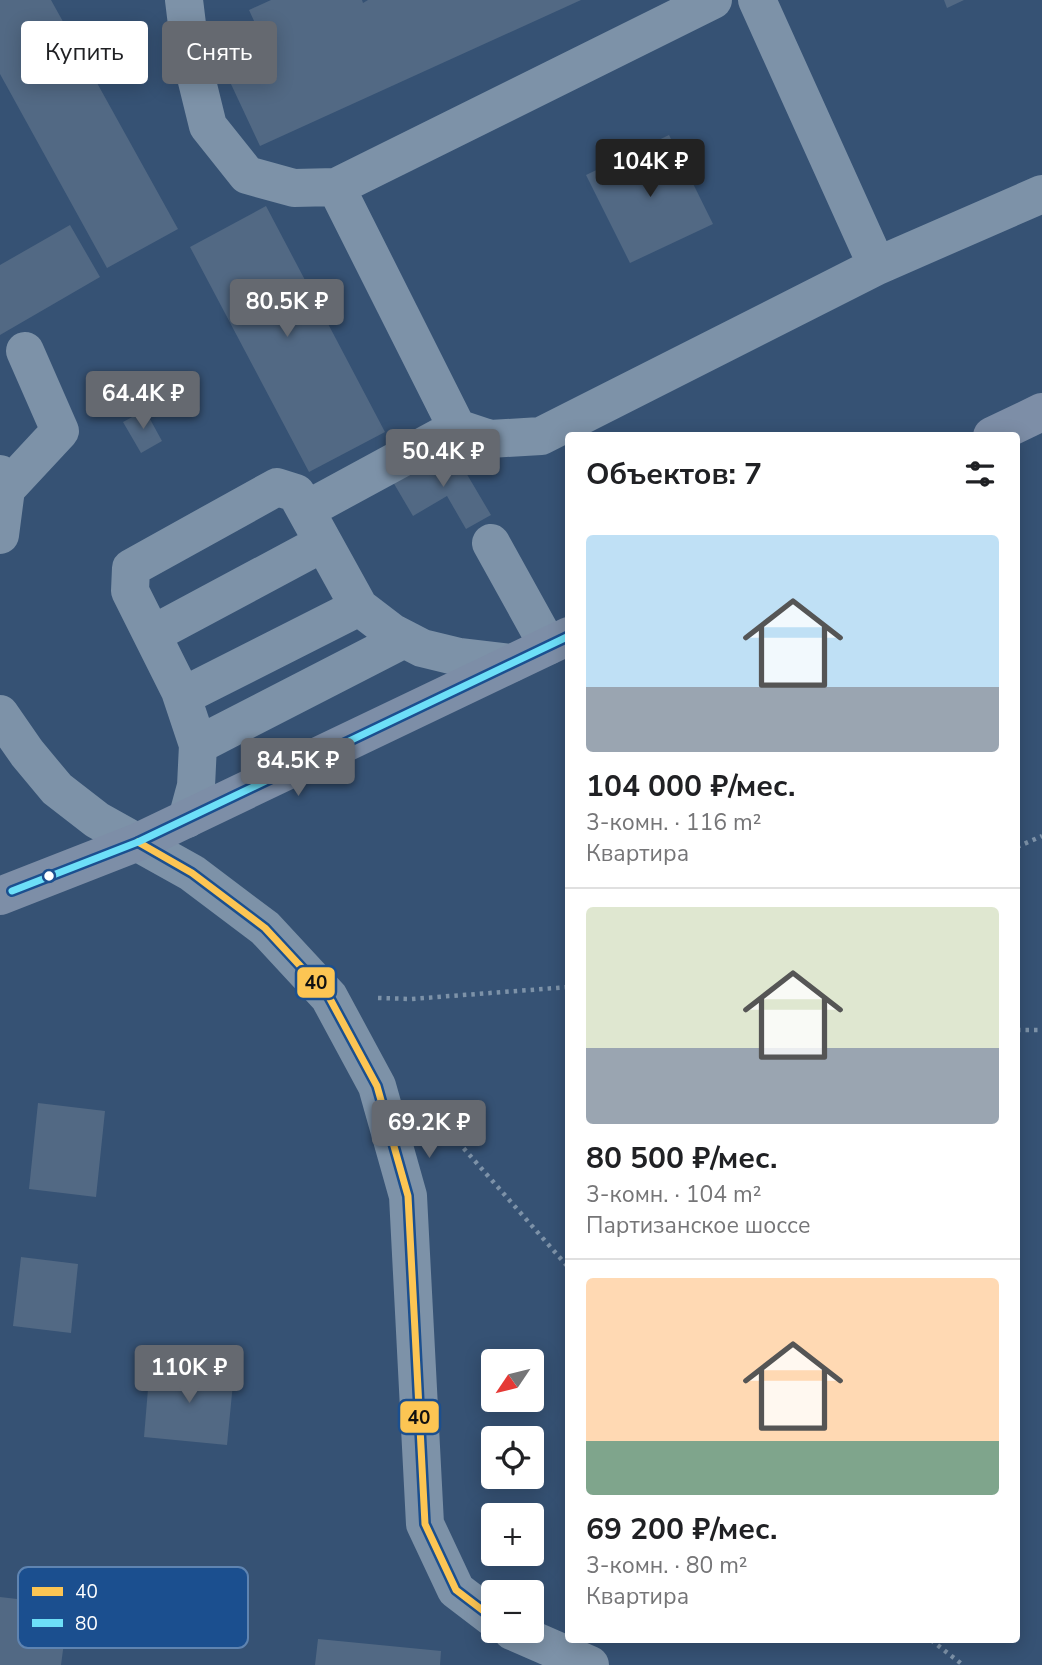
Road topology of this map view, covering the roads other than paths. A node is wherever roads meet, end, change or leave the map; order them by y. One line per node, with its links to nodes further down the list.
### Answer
1 (184, 0): 4 (street)
2 (713, 0): 4 (street)
3 (757, 0): 6 (street)
4 (336, 187): 9 (street)
5 (1042, 194): 6 (street)
6 (877, 266): 9 (street)
7 (25, 351): 11 (street)
8 (1042, 412): 10 (main road)
9 (457, 428): 12 (street)
10 (1000, 432)
11 (3, 482): 13 (street)
12 (314, 526): 15 (street); 16 (street); 16 (street)
13 (0, 535)
14 (491, 543): 18 (street)
15 (359, 607): 17 (street); 20 (street)
16 (153, 634): 20 (street)
17 (404, 639): 19 (street); 22 (street)
18 (558, 641): 19 (main road)
19 (512, 663): 23 (main road)
20 (183, 696): 22 (street)
21 (0, 714): 24 (street)
22 (198, 745): 23 (street)
23 (187, 819): 24 (main road)
24 (138, 842): 25 (main road); 26 (street)
25 (0, 896)
26 (481, 1609)
27 (540, 1643): 28 (street)
28 (590, 1665)

